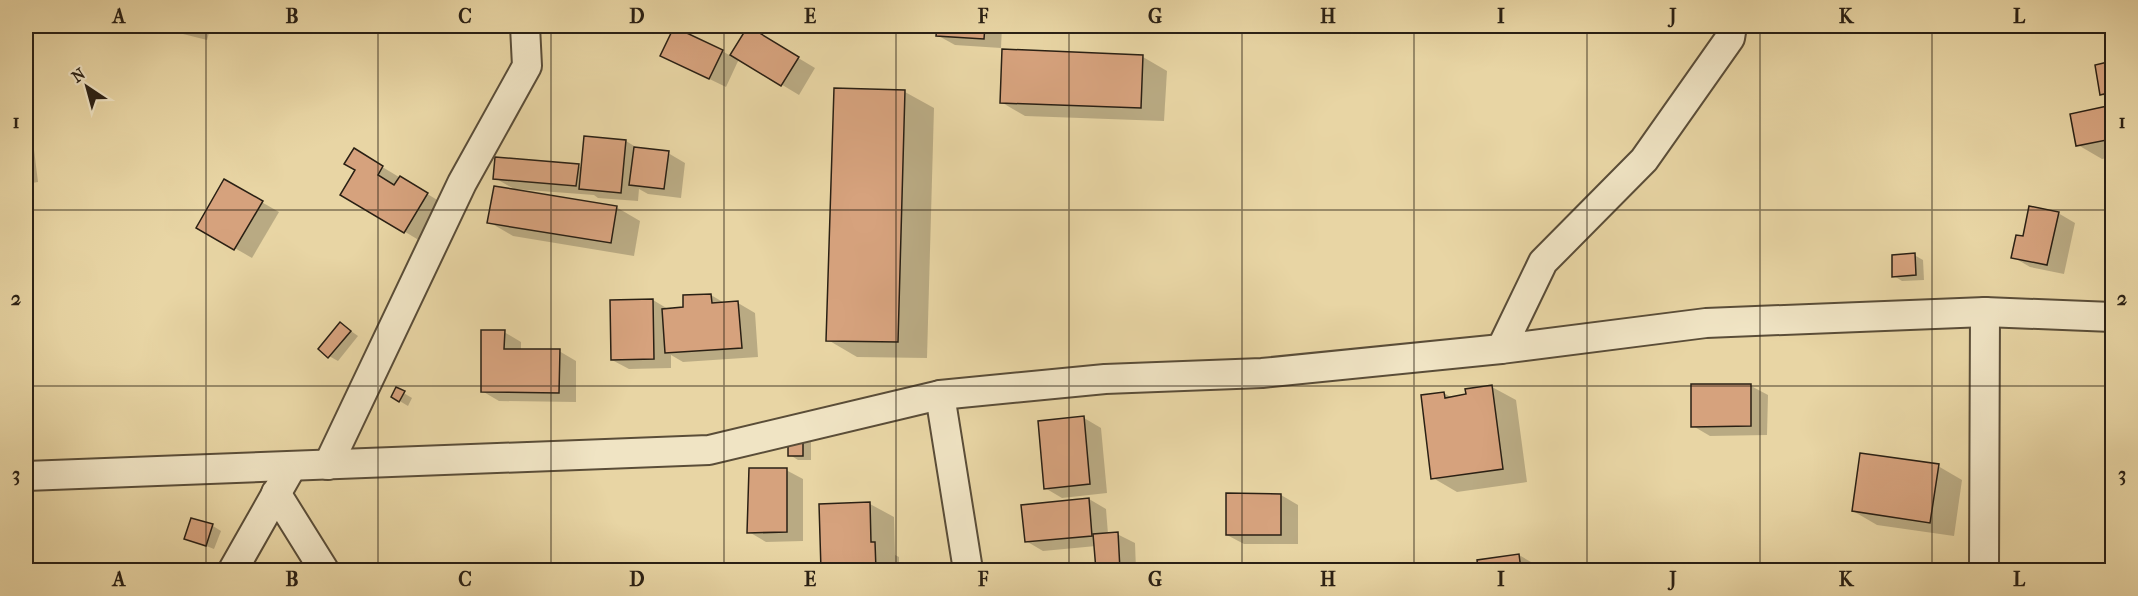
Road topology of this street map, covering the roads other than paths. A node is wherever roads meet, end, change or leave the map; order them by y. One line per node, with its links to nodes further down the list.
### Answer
1 (525, 26): 7 (street)
2 (1732, 26): 5 (street)
3 (1985, 312): 4 (street); 5 (street); 14 (street)
4 (2112, 317)
5 (1501, 349): 6 (street)
6 (940, 395): 7 (street); 13 (street)
7 (328, 465): 8 (street)
8 (292, 466): 9 (street); 10 (street)
9 (26, 476)
10 (276, 493): 11 (street); 12 (street)
11 (233, 570)
12 (324, 570)
13 (968, 570)
14 (1984, 570)

